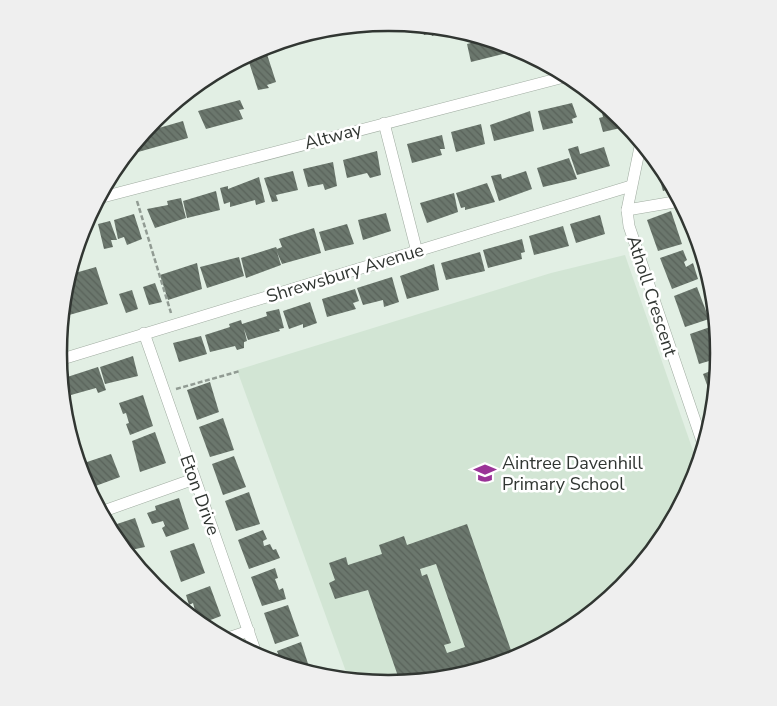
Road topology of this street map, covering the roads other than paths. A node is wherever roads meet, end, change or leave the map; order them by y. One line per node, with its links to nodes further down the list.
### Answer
1 (557, 79): 2 (street, Altway)
2 (384, 123): 5 (street, Altway); 8 (street)
3 (639, 151): 4 (street, Atholl Crescent)
4 (631, 186): 7 (street, Atholl Crescent); 8 (street, Shrewsbury Avenue)
5 (108, 195)
6 (672, 202): 7 (street)
7 (628, 210): 11 (street, Atholl Crescent)
8 (417, 252): 9 (street, Shrewsbury Avenue)
9 (144, 333): 10 (street, Shrewsbury Avenue); 12 (street, Eton Drive)
10 (67, 357)
11 (699, 434)
12 (194, 479): 13 (street); 14 (street, Eton Drive)
13 (108, 509)
14 (249, 631): 15 (street); 16 (street, Eton Drive)
15 (235, 636)
16 (254, 645)

